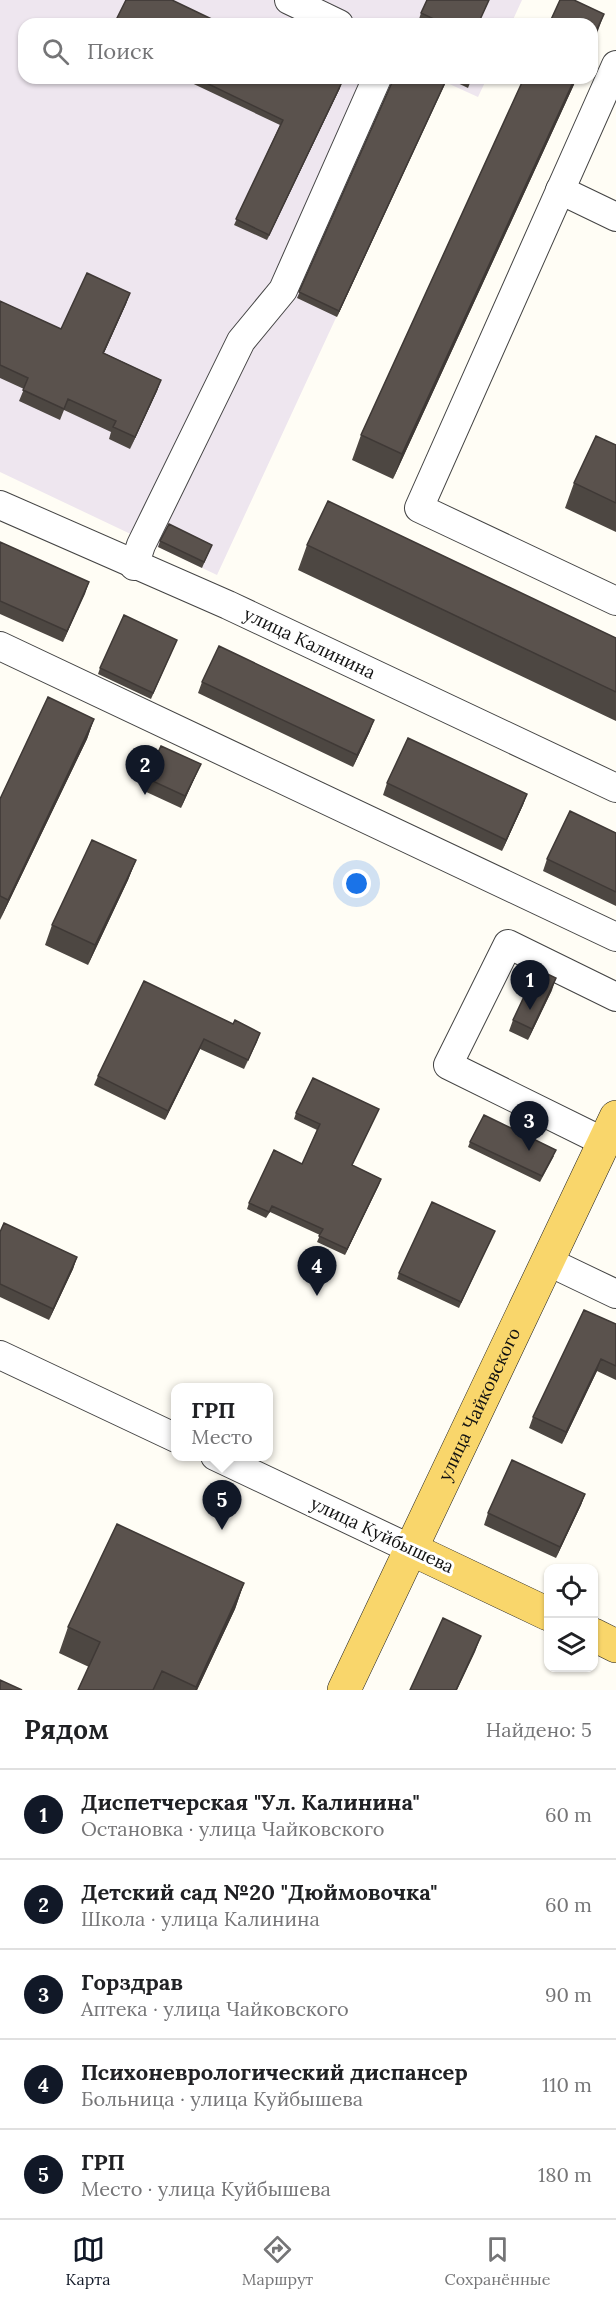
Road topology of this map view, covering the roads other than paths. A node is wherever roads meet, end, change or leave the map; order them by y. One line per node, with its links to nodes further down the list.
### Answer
1 (289, 0): 2 (street)
2 (326, 18)
3 (616, 64): 5 (street)
4 (374, 84): 8 (street)
5 (560, 190): 6 (street); 9 (street)
6 (616, 217)
7 (0, 505): 8 (street, улица Калинина)
8 (135, 566): 11 (street, улица Калинина)
9 (616, 601)
10 (0, 646): 12 (street)
11 (616, 788)
12 (616, 936)
13 (616, 997): 14 (street)
14 (610, 1130): 15 (main road, улица Чайковского)
15 (547, 1261): 16 (street); 20 (main road, улица Чайковского)
16 (616, 1294)
17 (0, 1354): 18 (street)
18 (171, 1436)
19 (226, 1461): 20 (street, улица Куйбышева)
20 (411, 1549): 21 (main road, улица Куйбышева); 24 (main road, улица Чайковского)
21 (544, 1612)
22 (598, 1637): 23 (main road)
23 (616, 1646)
24 (344, 1690)

